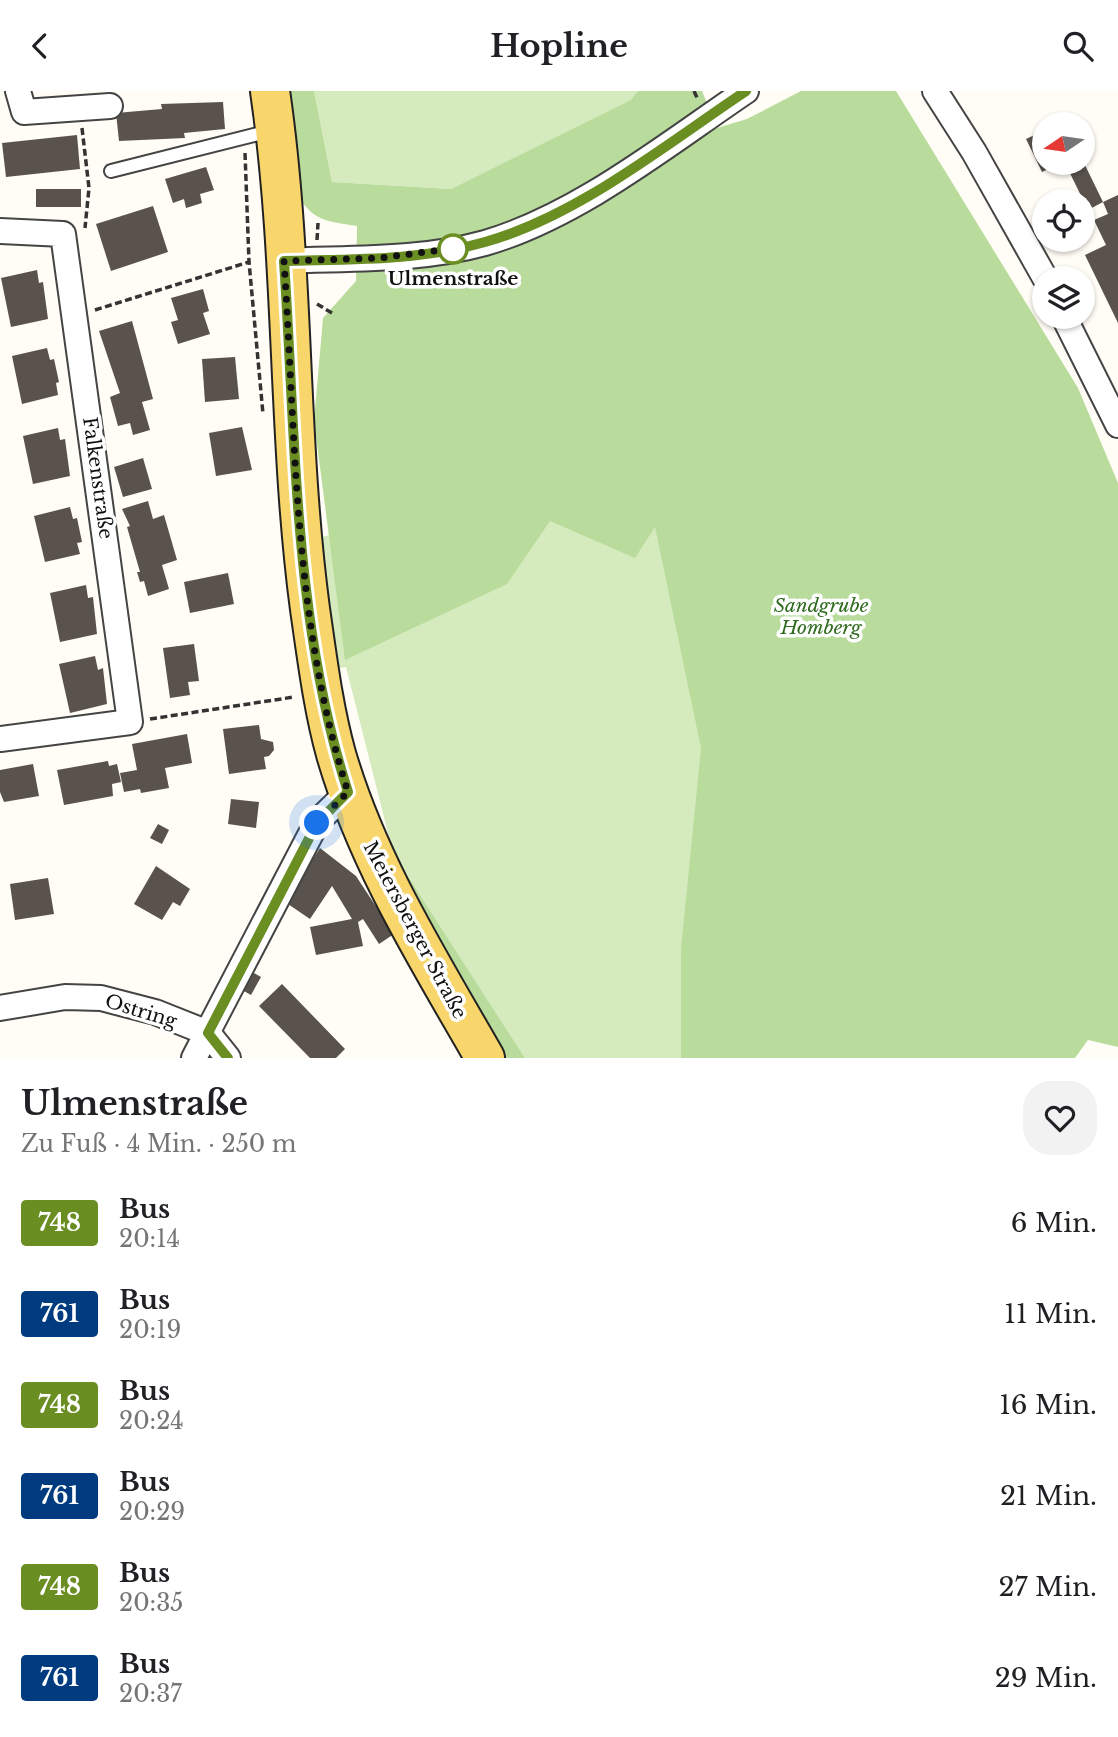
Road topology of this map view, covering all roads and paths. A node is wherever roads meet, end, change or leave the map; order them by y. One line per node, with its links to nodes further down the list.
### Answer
1 (18, 91): 5 (street)
2 (270, 91): 7 (main road, Meiersberger Straße)
3 (746, 91): 11 (street)
4 (935, 91): 12 (street)
5 (110, 106)
6 (76, 125): 9 (path)
7 (259, 133): 8 (lane); 11 (main road, Meiersberger Straße); 11 (path)
8 (111, 171)
9 (86, 222)
10 (0, 231): 14 (street, Falkenstraße)
11 (267, 261): 13 (path); 14 (path); 20 (main road, Meiersberger Straße)
12 (1038, 266)
13 (253, 305)
14 (76, 316): 18 (street, Falkenstraße)
15 (1070, 329): 16 (street)
16 (1118, 425)
17 (303, 696): 18 (path)
18 (130, 722): 19 (street)
19 (0, 739)
20 (348, 792): 22 (street); 25 (main road, Meiersberger Straße)
21 (0, 1008): 22 (street, Ostring)
22 (208, 1033): 23 (street); 24 (street, Ostring)
23 (194, 1058)
24 (228, 1058)
25 (485, 1058)

